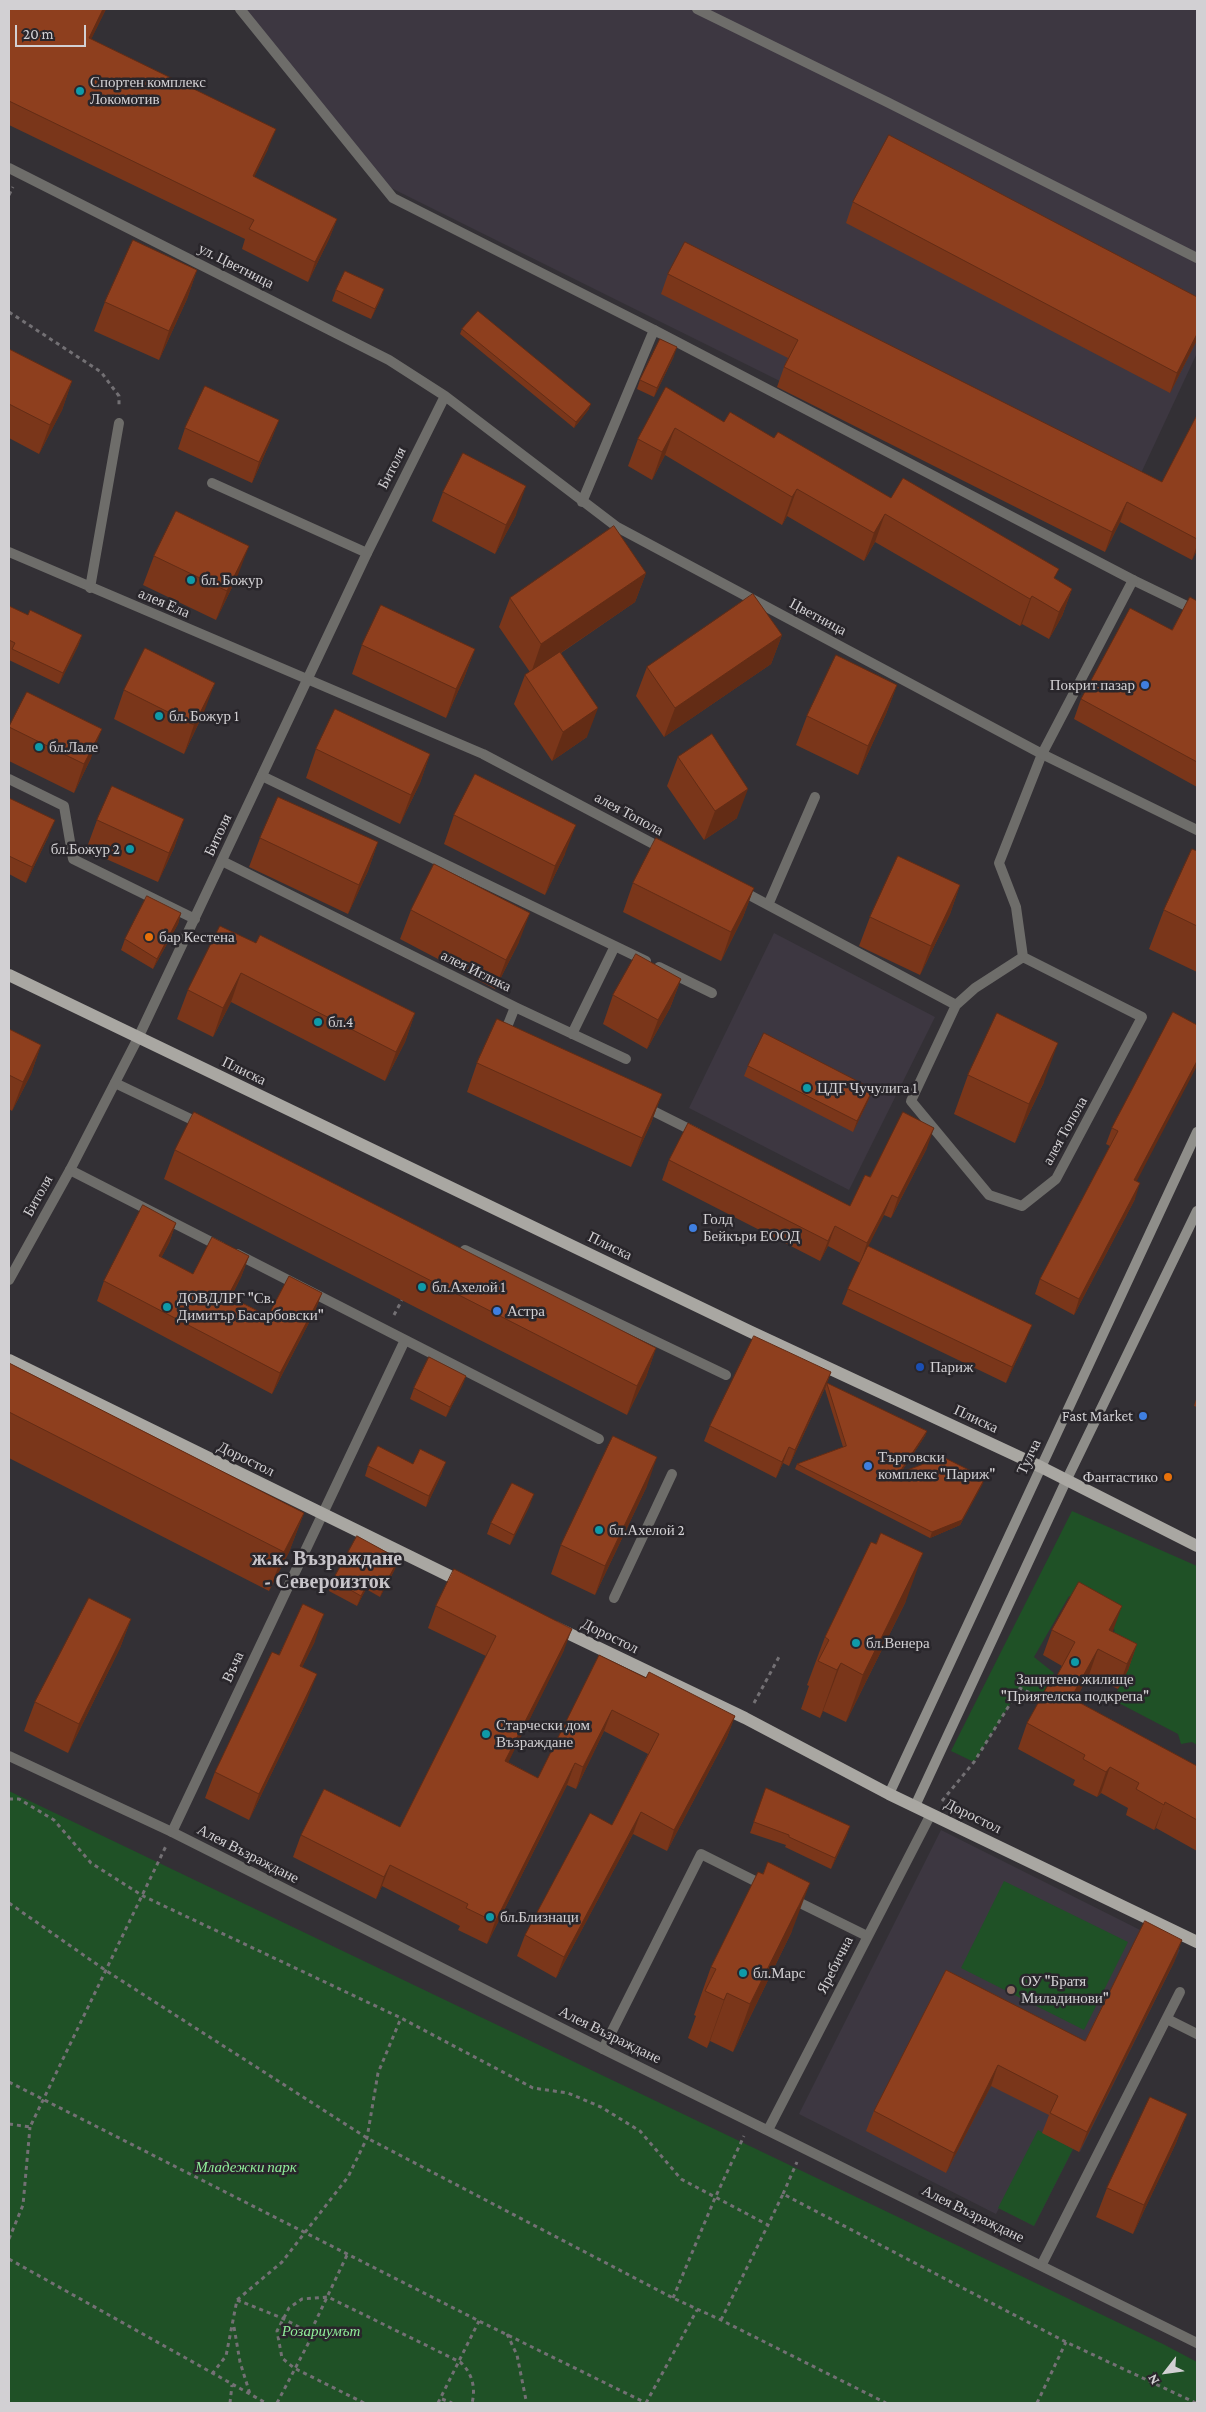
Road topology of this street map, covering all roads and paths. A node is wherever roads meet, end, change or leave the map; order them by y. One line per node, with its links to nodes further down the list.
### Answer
1 (240, 9): 7 (street)
2 (697, 9): 3 (street)
3 (706, 10): 5 (street)
4 (9, 168): 8 (street, ул. Цветница)
5 (1197, 258)
6 (9, 312): 9 (path)
7 (654, 330): 11 (street); 14 (street)
8 (446, 396): 11 (street, Цветница); 13 (street, Битоля)
9 (119, 423): 15 (street)
10 (212, 483): 13 (street)
11 (582, 502): 18 (street, Цветница)
12 (9, 552): 15 (street, алея Ела)
13 (366, 553): 17 (street, Битоля)
14 (1133, 580): 16 (street); 18 (street)
15 (90, 588): 17 (street, алея Ела)
16 (1197, 611)
17 (306, 681): 19 (street, Битоля); 23 (street, алея Топола)
18 (1042, 754): 22 (street, Цветница); 29 (street)
19 (262, 776): 24 (street, Битоля); 28 (street)
20 (9, 779): 27 (street)
21 (815, 797): 26 (street)
22 (1197, 830)
23 (673, 855)
24 (222, 861): 27 (street, Битоля); 33 (street, алея Иглика)
25 (734, 887): 26 (street)
26 (768, 905): 32 (street)
27 (195, 919): 35 (street, Битоля)
28 (616, 946): 31 (street); 34 (street)
29 (1023, 957): 32 (street, алея Топола); 32 (street, алея Топола)
30 (9, 974): 35 (main road, Плиска)
31 (712, 993)
32 (956, 1005)
33 (515, 1007): 34 (street); 36 (street, алея Иглика)
34 (572, 1034): 37 (street)
35 (138, 1038): 38 (street, Битоля); 51 (main road, Плиска)
36 (511, 1045)
37 (626, 1059)
38 (115, 1083): 40 (street); 43 (street, Битоля)
39 (633, 1102): 42 (street)
40 (213, 1130)
41 (1197, 1132): 51 (main road, Тулча)
42 (703, 1136)
43 (70, 1170): 46 (street, Битоля); 47 (street)
44 (1197, 1211): 53 (main road)
45 (453, 1244): 49 (street)
46 (9, 1280)
47 (405, 1340): 50 (street); 54 (street, Въча)
48 (9, 1360): 54 (main road, Доростол)
49 (726, 1375)
50 (599, 1439)
51 (1041, 1467): 53 (main road, Плиска); 63 (main road, Тулча)
52 (672, 1474): 57 (street)
53 (1066, 1481): 55 (main road, Плиска); 65 (main road)
54 (321, 1514): 56 (main road, Доростол); 67 (street, Въча)
55 (1197, 1546)
56 (480, 1591)
57 (614, 1598)
58 (542, 1620): 61 (main road, Доростол)
59 (779, 1657): 61 (path)
60 (1049, 1702): 66 (path)
61 (745, 1718): 63 (main road, Доростол)
62 (9, 1756): 67 (street, Алея Възраждане)
63 (889, 1794): 65 (main road, Доростол)
64 (9, 1799): 68 (path)
65 (915, 1806): 66 (main road, Доростол)
66 (931, 1814): 70 (street, Яребична); 71 (main road, Доростол)
67 (172, 1832): 68 (path); 77 (street, Алея Възраждане)
68 (143, 1896): 72 (path); 74 (path)
69 (9, 1903): 72 (path)
70 (867, 1936): 77 (street); 83 (street, Яребична)
71 (1197, 1942)
72 (105, 1970): 79 (path); 84 (path)
73 (1180, 1992): 75 (street)
74 (401, 2018): 84 (path); 87 (path)
75 (1167, 2019): 76 (street); 93 (street)
76 (1197, 2034)
77 (603, 2049): 80 (street, Алея Възраждане)
78 (9, 2082): 79 (path)
79 (44, 2099): 82 (path); 89 (path)
80 (751, 2122): 83 (street, Алея Възраждане); 87 (path)
81 (9, 2124): 82 (path)
82 (30, 2126): 90 (path)
83 (768, 2130): 85 (street, Алея Възраждане)
84 (367, 2138): 89 (path); 95 (path)
85 (803, 2148): 86 (path); 93 (street, Алея Възраждане)
86 (783, 2194): 88 (path); 104 (path)
87 (715, 2198): 88 (path); 95 (path)
88 (768, 2225): 99 (path)
89 (306, 2232): 91 (path); 96 (path)
90 (9, 2239)
91 (348, 2253): 94 (path); 100 (path)
92 (9, 2259): 108 (path)
93 (1042, 2264): 105 (street, Алея Възраждане)
94 (328, 2298): 98 (path); 102 (path); 106 (path)
95 (673, 2298): 97 (path)
96 (237, 2300): 98 (path); 101 (path)
97 (697, 2310): 99 (path); 120 (path)
98 (282, 2318): 102 (path); 107 (path)
99 (721, 2320): 121 (path)
100 (479, 2321): 103 (path); 106 (path)
101 (234, 2325): 108 (path); 110 (path)
102 (310, 2334): 107 (path)
103 (506, 2334): 119 (path); 120 (path)
104 (1066, 2342): 122 (path); 123 (path)
105 (1197, 2343)
106 (460, 2362): 111 (path); 118 (path)
107 (294, 2368): 114 (path); 115 (path)
108 (212, 2374): 109 (path)
109 (232, 2385): 110 (path); 112 (path)
110 (250, 2395): 113 (path)
111 (442, 2399): 116 (path); 117 (path)
112 (230, 2403)
113 (266, 2403)
114 (277, 2403)
115 (364, 2403)
116 (438, 2403)
117 (452, 2403)
118 (472, 2403)
119 (525, 2403)
120 (646, 2403)
121 (886, 2403)
122 (1037, 2403)
123 (1196, 2403)

